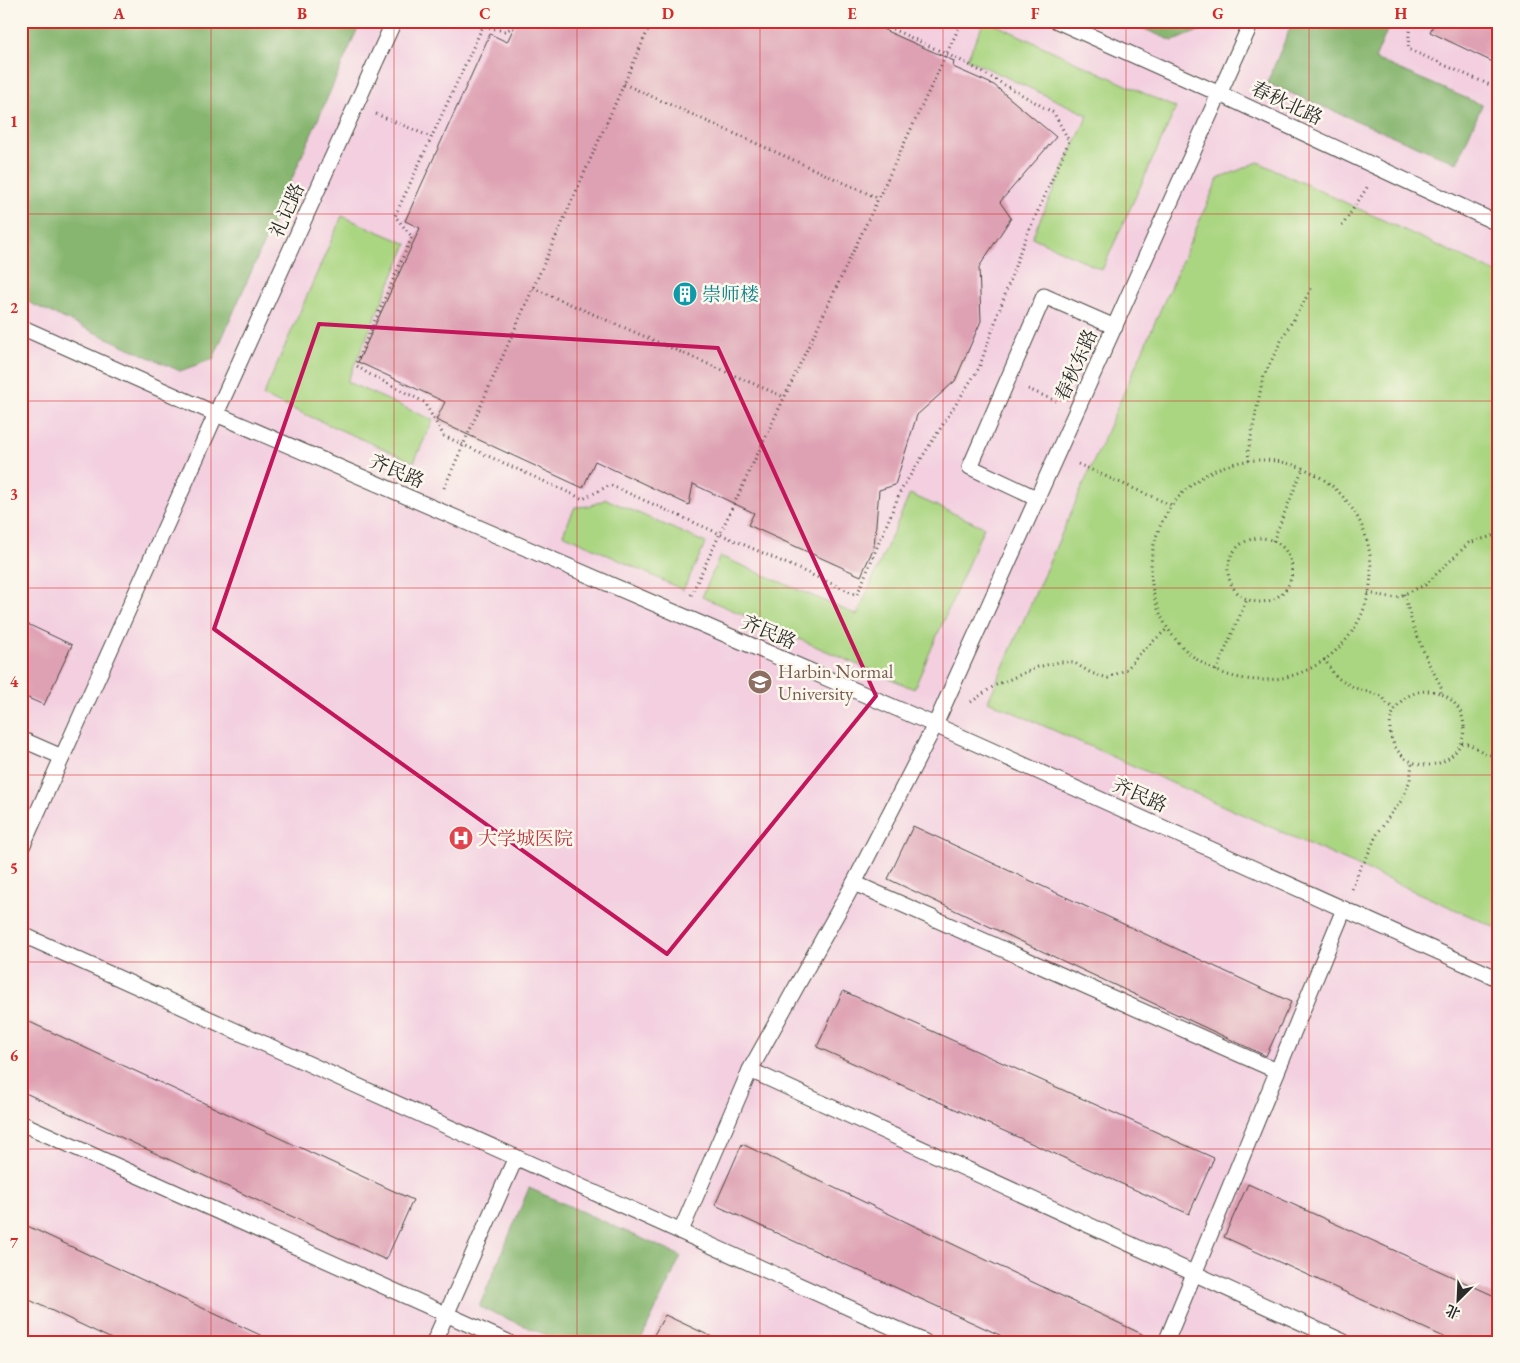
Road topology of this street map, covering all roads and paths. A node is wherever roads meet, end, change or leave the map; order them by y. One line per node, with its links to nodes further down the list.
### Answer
1 (394, 21): 13 (lane, 礼记路)
2 (514, 21): 14 (path)
3 (652, 21): 10 (path)
4 (875, 21): 9 (path)
5 (962, 21): 9 (path)
6 (1057, 21): 12 (lane, 春秋北路)
7 (1252, 21): 12 (lane, 春秋东路)
8 (1410, 21): 11 (path)
9 (946, 54): 16 (path); 32 (path)
10 (624, 84): 16 (path); 20 (path)
11 (1499, 89)
12 (1220, 94): 15 (lane, 春秋北路); 22 (lane, 春秋东路)
13 (356, 105): 14 (path); 24 (lane, 礼记路)
14 (430, 137): 25 (path)
15 (1380, 169): 17 (lane, 春秋北路); 18 (path)
16 (878, 198): 23 (path)
17 (1499, 224)
18 (1342, 226)
19 (1313, 286): 27 (path)
20 (533, 288): 23 (path); 25 (path)
21 (21, 326): 24 (lane, 齐民路)
22 (1115, 327): 26 (lane, 春秋东路); 29 (lane)
23 (784, 397): 32 (path)
24 (216, 414): 31 (lane, 齐民路); 48 (lane, 礼记路)
25 (463, 444): 31 (path); 32 (path)
26 (1057, 454): 29 (lane, 春秋东路); 30 (path)
27 (1249, 461): 28 (path); 30 (path)
28 (1303, 468): 34 (path); 35 (path)
29 (1038, 499): 44 (lane, 春秋东路)
30 (1170, 505): 39 (path)
31 (435, 509): 38 (lane, 齐民路)
32 (720, 534): 38 (path)
33 (1499, 534): 36 (path)
34 (1273, 541): 37 (path); 37 (path)
35 (1368, 593): 36 (path); 40 (path)
36 (1404, 594): 42 (path)
37 (1246, 599): 41 (path)
38 (681, 616): 44 (lane, 齐民路)
39 (1168, 628): 41 (path); 44 (path)
40 (1324, 659): 41 (path); 43 (path)
41 (1216, 671)
42 (1441, 694): 43 (path); 46 (path)
43 (1395, 708): 49 (path)
44 (935, 725): 51 (lane, 春秋东路); 52 (lane, 齐民路)
45 (21, 739): 48 (lane)
46 (1462, 742): 47 (path); 49 (path)
47 (1499, 756)
48 (62, 757): 50 (lane, 礼记路)
49 (1412, 763): 52 (path)
50 (21, 849)
51 (854, 883): 55 (lane, 春秋东路); 56 (lane)
52 (1344, 909): 54 (lane, 齐民路); 56 (lane)
53 (21, 934): 58 (lane)
54 (1499, 979)
55 (750, 1070): 59 (lane, 春秋东路); 60 (lane)
56 (1277, 1071): 60 (lane)
57 (21, 1123): 61 (lane)
58 (516, 1157): 59 (lane); 61 (lane)
59 (681, 1231): 64 (lane)
60 (1194, 1274): 65 (lane); 66 (lane)
61 (446, 1314): 62 (lane); 63 (lane)
62 (434, 1342)
63 (508, 1342)
64 (925, 1342)
65 (1166, 1342)
66 (1344, 1342)

